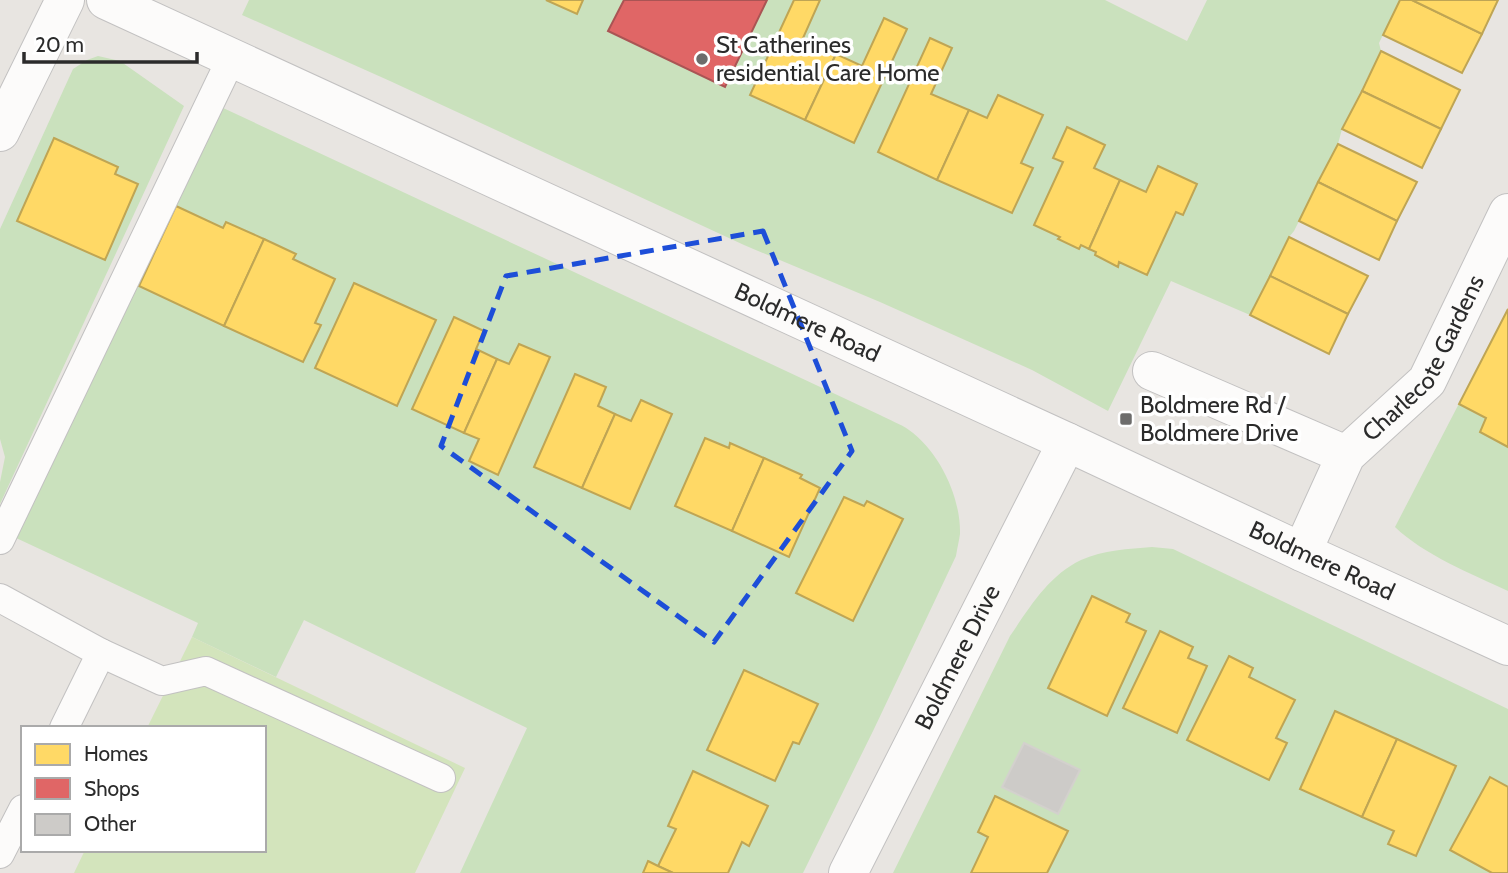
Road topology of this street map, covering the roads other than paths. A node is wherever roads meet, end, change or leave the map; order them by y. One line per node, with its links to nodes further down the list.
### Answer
1 (65, 0): 4 (main road)
2 (106, 0): 3 (main road, Boldmere Road)
3 (231, 59): 7 (main road, Boldmere Road); 9 (lane)
4 (0, 132)
5 (1508, 214): 8 (main road, Charlecote Gardens)
6 (1152, 371): 8 (main road, Charlecote Gardens)
7 (1067, 442): 10 (main road, Boldmere Road); 18 (main road, Boldmere Drive)
8 (1346, 455): 10 (main road, Charlecote Gardens)
9 (0, 540)
10 (1302, 552): 12 (main road, Boldmere Road)
11 (0, 598): 13 (lane)
12 (1508, 646)
13 (101, 653): 14 (lane); 15 (lane)
14 (65, 726)
15 (441, 778)
16 (21, 813): 17 (lane)
17 (0, 854)
18 (848, 873)

